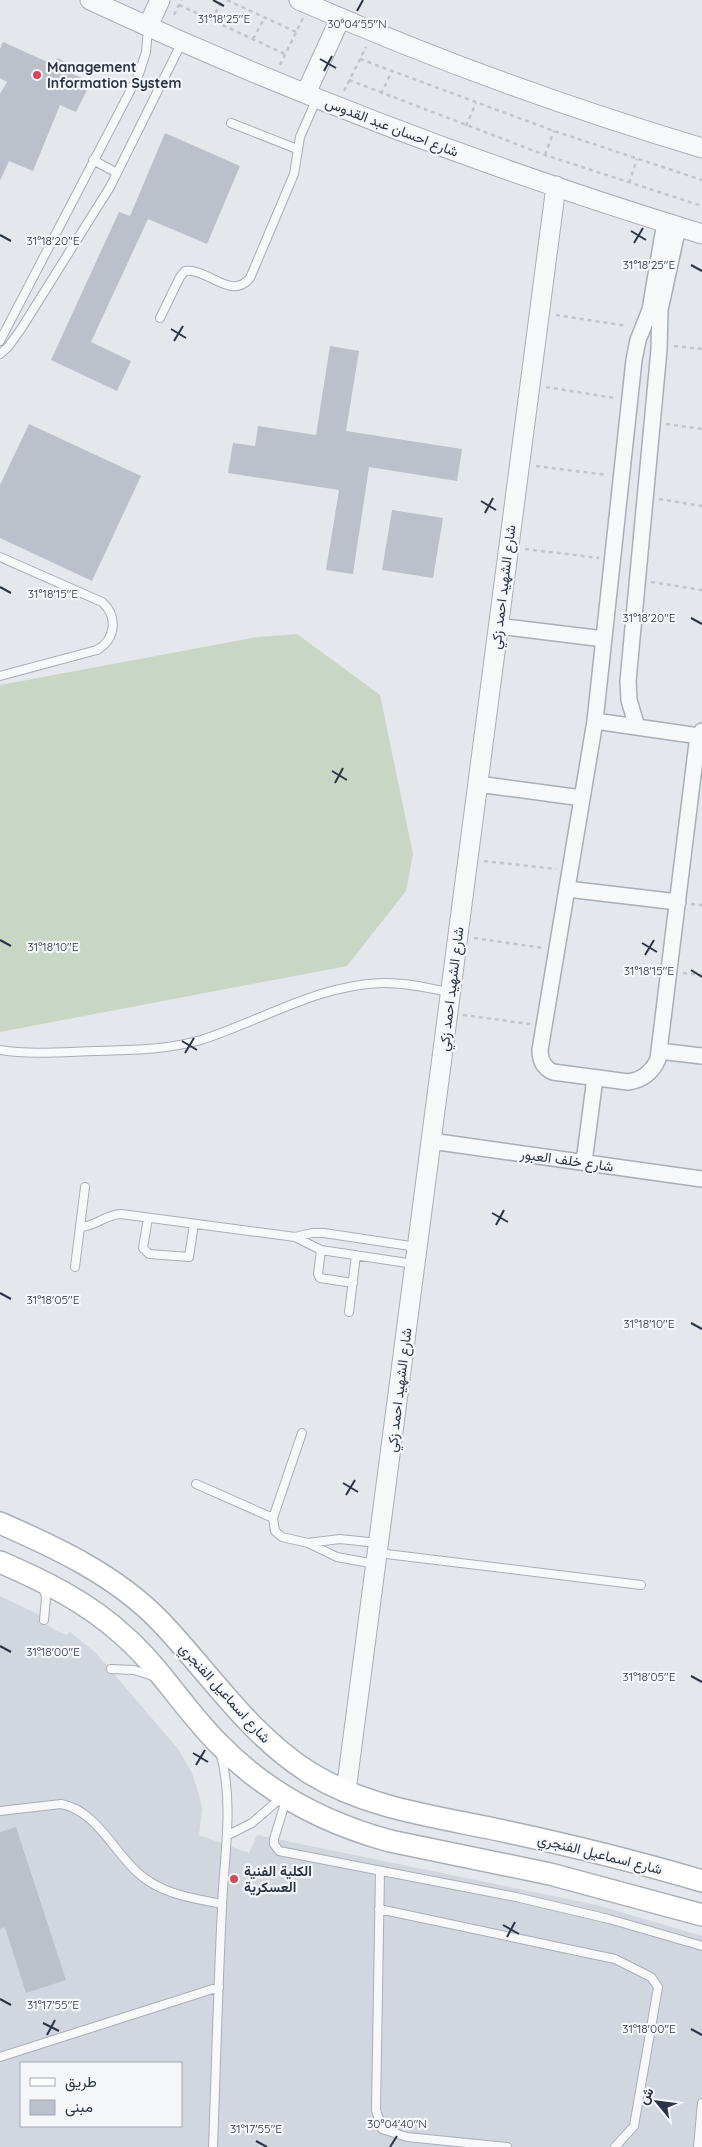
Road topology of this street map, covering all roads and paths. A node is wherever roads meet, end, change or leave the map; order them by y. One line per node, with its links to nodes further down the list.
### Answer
1 (90, 0): 10 (street, شارع احسان عبد القدوس)
2 (160, 0): 10 (street)
3 (222, 0): 9 (path)
4 (227, 0): 7 (path)
5 (304, 2): 8 (street); 11 (path)
6 (179, 5): 9 (path)
7 (265, 17): 11 (path); 13 (path)
8 (340, 19): 12 (street); 21 (street)
9 (212, 20): 13 (path)
10 (148, 26): 14 (street, شارع احسان عبد القدوس); 31 (lane)
11 (296, 32): 15 (path)
12 (373, 32): 16 (path); 27 (street)
13 (253, 40): 15 (path)
14 (182, 42): 18 (street, شارع احسان عبد القدوس); 32 (lane)
15 (285, 54): 18 (path)
16 (360, 59): 17 (path); 19 (path)
17 (392, 71): 20 (path); 22 (path)
18 (272, 79): 21 (street, شارع احسان عبد القدوس)
19 (349, 80): 20 (path); 23 (path)
20 (381, 94): 25 (path)
21 (311, 96): 23 (street, شارع احسان عبد القدوس); 28 (lane)
22 (476, 103): 25 (path); 26 (path)
23 (337, 106): 35 (street, شارع احسان عبد القدوس)
24 (231, 123): 28 (lane)
25 (466, 126): 29 (path)
26 (554, 131): 29 (path); 30 (path)
27 (702, 148)
28 (298, 149): 40 (lane)
29 (545, 155): 34 (path)
30 (637, 159): 33 (path); 34 (path)
31 (94, 160): 32 (lane); 42 (lane)
32 (117, 174): 45 (lane)
33 (702, 180)
34 (629, 183): 36 (path)
35 (556, 186): 37 (street, شارع احسان عبد القدوس); 39 (street, شارع الشهيد احمد زكي)
36 (702, 206)
37 (672, 224): 38 (street, شارع احسان عبد القدوس); 41 (street); 43 (street)
38 (702, 234)
39 (539, 313): 41 (path); 46 (street, شارع الشهيد احمد زكي)
40 (160, 318)
41 (644, 328): 47 (street)
42 (0, 341)
43 (660, 344): 44 (path); 48 (street)
44 (702, 349)
45 (0, 354)
46 (530, 384): 47 (path); 50 (street, شارع الشهيد احمد زكي)
47 (630, 401): 51 (street)
48 (652, 422): 49 (path); 52 (street)
49 (702, 429)
50 (519, 464): 51 (path); 54 (street, شارع الشهيد احمد زكي)
51 (621, 477): 56 (street)
52 (645, 496): 53 (path); 57 (street)
53 (702, 506)
54 (509, 547): 56 (path); 59 (street, شارع الشهيد احمد زكي)
55 (0, 557): 61 (lane)
56 (612, 559): 60 (street)
57 (637, 580): 58 (path); 63 (street)
58 (702, 590)
59 (498, 626): 60 (street); 65 (street, شارع الشهيد احمد زكي)
60 (604, 639): 62 (street)
61 (0, 676)
62 (595, 721): 63 (street); 66 (street)
63 (637, 727): 64 (street)
64 (701, 733): 67 (street)
65 (478, 784): 66 (street); 68 (street, شارع الشهيد احمد زكي)
66 (582, 798): 69 (street)
67 (695, 815): 71 (street)
68 (468, 859): 69 (path); 72 (street, شارع الشهيد احمد زكي)
69 (570, 871): 70 (street)
70 (567, 889): 71 (street); 73 (street)
71 (678, 902): 74 (street)
72 (458, 935): 73 (path); 76 (street, شارع الشهيد احمد زكي)
73 (556, 950): 78 (street)
74 (669, 971): 75 (path); 80 (street)
75 (702, 975)
76 (449, 992): 77 (street, شارع الشهيد احمد زكي); 79 (lane)
77 (448, 1013): 78 (path); 83 (street, شارع الشهيد احمد زكي)
78 (544, 1026): 82 (street)
79 (0, 1050)
80 (659, 1052): 81 (street); 82 (street)
81 (702, 1056)
82 (596, 1078): 84 (street)
83 (431, 1141): 84 (street, شارع خلف العبور); 93 (street, شارع الشهيد احمد زكي)
84 (584, 1162): 85 (street, شارع خلف العبور)
85 (702, 1179)
86 (84, 1187): 89 (lane)
87 (148, 1218): 88 (lane); 88 (lane); 89 (lane)
88 (194, 1224): 90 (lane)
89 (80, 1227): 94 (lane)
90 (295, 1237): 91 (lane); 93 (lane)
91 (321, 1250): 92 (lane); 95 (lane)
92 (356, 1255): 93 (lane); 95 (lane)
93 (416, 1255): 102 (street, شارع الشهيد احمد زكي)
94 (75, 1267)
95 (353, 1282): 96 (lane)
96 (349, 1312)
97 (302, 1433): 99 (lane)
98 (196, 1484): 99 (lane)
99 (273, 1518): 101 (lane)
100 (0, 1523): 110 (main road, شارع اسماعيل الفنجري)
101 (308, 1543): 102 (lane); 102 (lane)
102 (377, 1553): 105 (lane); 110 (street, شارع الشهيد احمد زكي)
103 (0, 1562): 104 (main road)
104 (41, 1580): 106 (lane); 108 (main road)
105 (642, 1586)
106 (44, 1620)
107 (111, 1669): 108 (lane)
108 (164, 1681): 109 (main road)
109 (218, 1743): 111 (main road); 113 (lane)
110 (346, 1792): 115 (main road, شارع اسماعيل الفنجري)
111 (285, 1797): 113 (lane); 114 (lane); 118 (main road)
112 (0, 1811): 116 (lane)
113 (228, 1835): 116 (lane)
114 (380, 1872): 117 (lane); 119 (lane)
115 (702, 1881)
116 (222, 1904): 120 (lane)
117 (379, 1909): 124 (lane); 125 (lane)
118 (702, 1915)
119 (702, 1946)
120 (219, 1987): 121 (lane); 123 (lane)
121 (0, 2057)
122 (702, 2103): 126 (lane)
123 (213, 2147)
124 (507, 2147)
125 (615, 2147)
126 (698, 2147)

